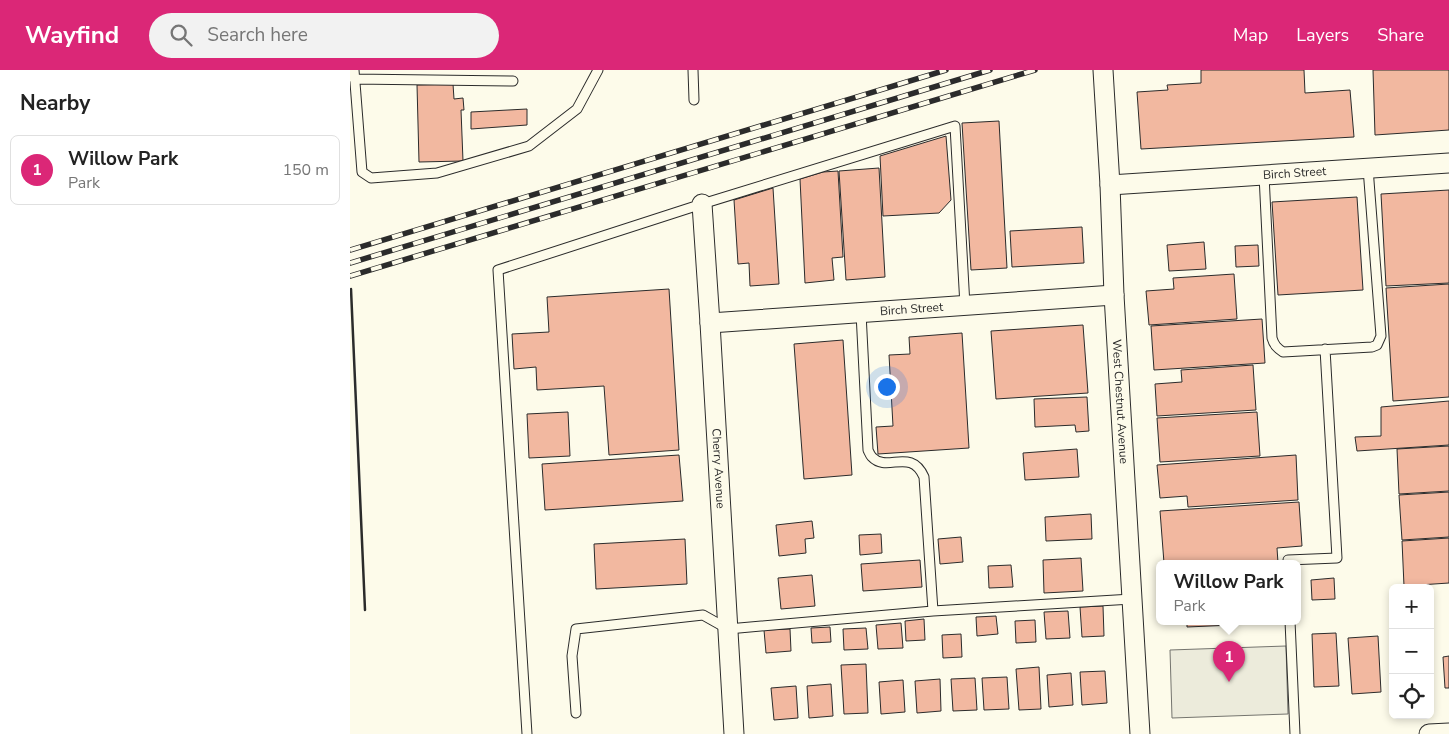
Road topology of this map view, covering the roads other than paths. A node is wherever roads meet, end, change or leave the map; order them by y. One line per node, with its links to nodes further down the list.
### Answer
1 (598, 70): 4 (lane)
2 (693, 70): 6 (lane)
3 (1103, 70): 10 (street, West Chestnut Avenue)
4 (354, 75): 5 (lane)
5 (514, 81)
6 (694, 100)
7 (1449, 163): 8 (street, Birch Street)
8 (1368, 168): 9 (street, Birch Street); 16 (lane)
9 (1264, 175): 10 (street, Birch Street); 16 (lane)
10 (1110, 185): 12 (street, West Chestnut Avenue)
11 (702, 204): 13 (lane); 15 (street, Cherry Avenue); 24 (lane)
12 (1114, 296): 13 (street, Birch Street); 18 (street, West Chestnut Avenue)
13 (965, 306): 14 (street, Birch Street)
14 (861, 313): 15 (street, Birch Street); 19 (lane)
15 (710, 323): 21 (street, Cherry Avenue)
16 (1325, 349): 17 (lane)
17 (1288, 560)
18 (1132, 599): 19 (lane); 26 (street, West Chestnut Avenue)
19 (933, 611): 21 (lane)
20 (1290, 625): 27 (lane)
21 (728, 629): 22 (lane); 25 (street, Cherry Avenue)
22 (576, 714)
23 (1449, 733): 28 (street)
24 (527, 734)
25 (734, 734)
26 (1140, 734)
27 (1295, 734)
28 (1429, 734)

